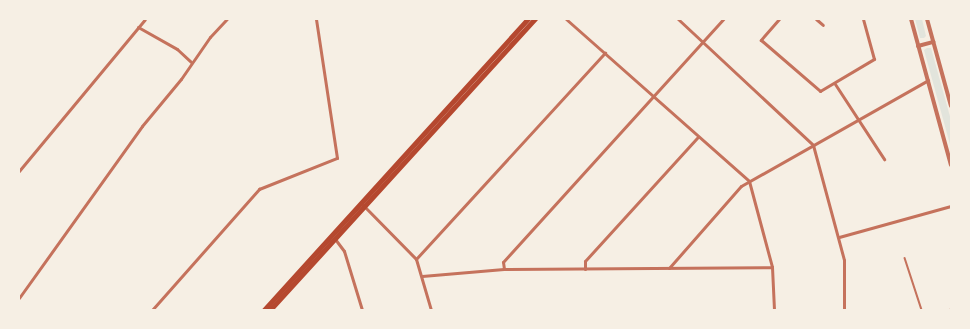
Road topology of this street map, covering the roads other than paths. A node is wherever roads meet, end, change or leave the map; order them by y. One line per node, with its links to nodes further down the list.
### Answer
1 (145, 19): 15 (street)
2 (227, 19): 20 (street)
3 (316, 19): 44 (street)
4 (528, 19): 32 (main road)
5 (535, 19): 32 (main road)
6 (566, 19): 19 (street)
7 (678, 19): 16 (street)
8 (723, 19): 16 (street)
9 (779, 19): 22 (street)
10 (816, 19): 14 (street)
11 (863, 19): 22 (street)
12 (911, 19): 18 (street)
13 (927, 19): 17 (street)
14 (823, 25)
15 (138, 27): 20 (street); 30 (street)
16 (702, 42): 23 (street); 27 (street)
17 (933, 42): 18 (street); 24 (street)
18 (918, 46): 21 (street)
19 (605, 54): 23 (street); 37 (street)
20 (191, 62): 43 (street)
21 (928, 80): 25 (street); 29 (street)
22 (835, 84): 25 (street)
23 (654, 96): 26 (street); 40 (street)
24 (951, 106)
25 (857, 120): 27 (street); 28 (street)
26 (698, 137): 31 (street); 41 (street)
27 (813, 145): 31 (street); 34 (street)
28 (884, 159)
29 (951, 165)
30 (19, 171)
31 (749, 181): 38 (street); 39 (street)
32 (363, 205): 35 (main road); 37 (street)
33 (951, 206): 34 (street)
34 (839, 237): 50 (street)
35 (334, 238): 45 (main road); 46 (main road); 47 (street)
36 (905, 258): 51 (lane)
37 (416, 259): 42 (street)
38 (772, 267): 39 (street); 49 (street)
39 (669, 268): 41 (street)
40 (504, 269): 41 (street); 42 (street)
41 (585, 269)
42 (422, 276): 48 (street)
43 (19, 298)
44 (152, 310)
45 (264, 310)
46 (270, 310)
47 (362, 310)
48 (431, 310)
49 (774, 310)
50 (844, 310)
51 (922, 310)

